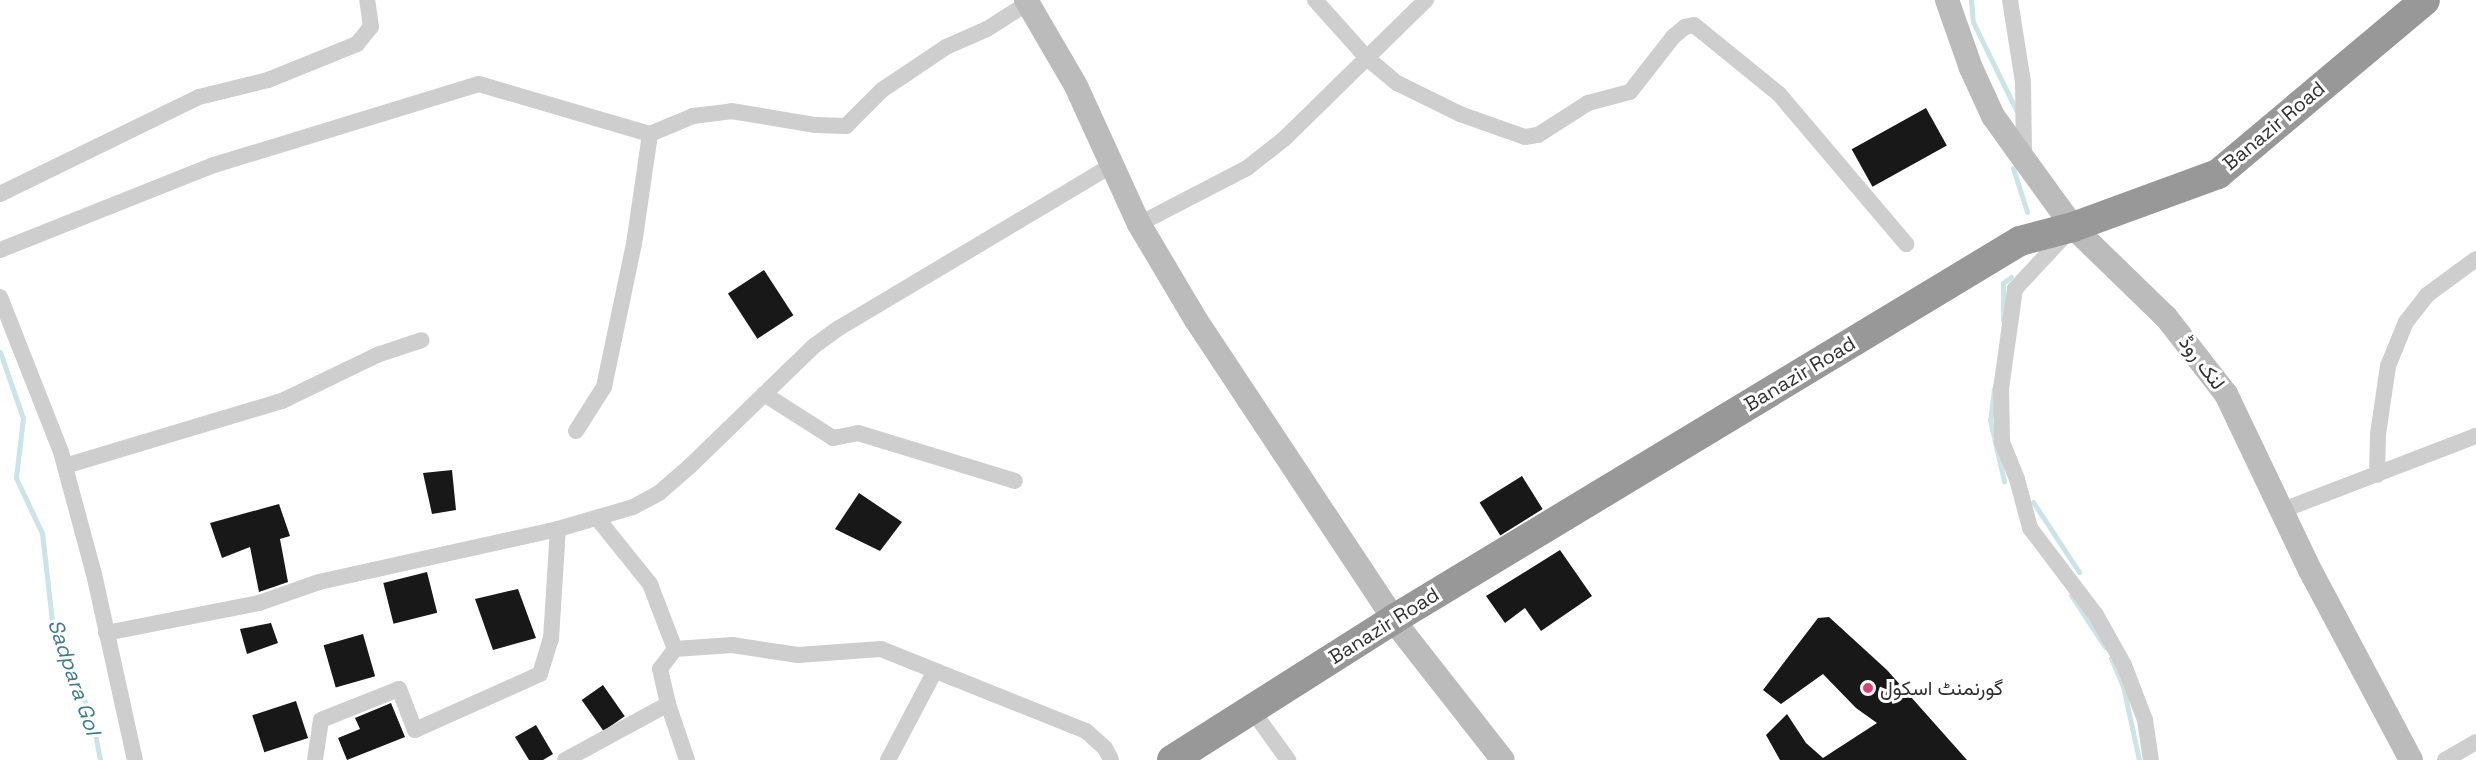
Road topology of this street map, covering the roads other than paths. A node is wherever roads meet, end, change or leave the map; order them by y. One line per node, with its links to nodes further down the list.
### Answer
1 (367, 0): 12 (street)
2 (1315, 0): 8 (street)
3 (1426, 0): 8 (street)
4 (1947, 0): 10 (main road, لنک روڈ)
5 (2010, 0): 10 (street)
6 (2425, 0): 14 (highway, Banazir Road)
7 (1027, 2): 9 (street); 11 (main road)
8 (1367, 58): 13 (street); 15 (street)
9 (650, 134): 16 (street); 21 (street)
10 (2024, 158): 14 (main road, لنک روڈ)
11 (1111, 166): 13 (main road); 20 (street)
12 (0, 194)
13 (1138, 224): 29 (main road)
14 (2073, 227): 26 (main road, لنک روڈ); 29 (highway, Banazir Road); 45 (street)
15 (1906, 244)
16 (0, 250)
17 (2476, 259): 24 (street)
18 (0, 297): 23 (street)
19 (422, 340): 23 (street)
20 (764, 394): 25 (street); 27 (street)
21 (576, 431)
22 (2476, 436): 24 (street)
23 (65, 466): 30 (street)
24 (2378, 475): 26 (street)
25 (1015, 481)
26 (2283, 510): 46 (main road, لنک روڈ)
27 (597, 518): 28 (street); 31 (street)
28 (558, 529): 30 (street); 37 (street)
29 (1394, 619): 34 (highway, Banazir Road); 44 (main road)
30 (106, 633): 36 (street)
31 (675, 649): 32 (street); 33 (street)
32 (935, 670): 40 (street); 41 (street)
33 (668, 704): 38 (street); 39 (street)
34 (1252, 710): 42 (highway, Banazir Road); 43 (street)
35 (2476, 741): 47 (street)
36 (135, 760)
37 (315, 760)
38 (565, 760)
39 (687, 760)
40 (888, 760)
41 (1111, 760)
42 (1172, 760)
43 (1288, 760)
44 (1503, 760)
45 (2151, 760)
46 (2411, 760)
47 (2445, 760)

